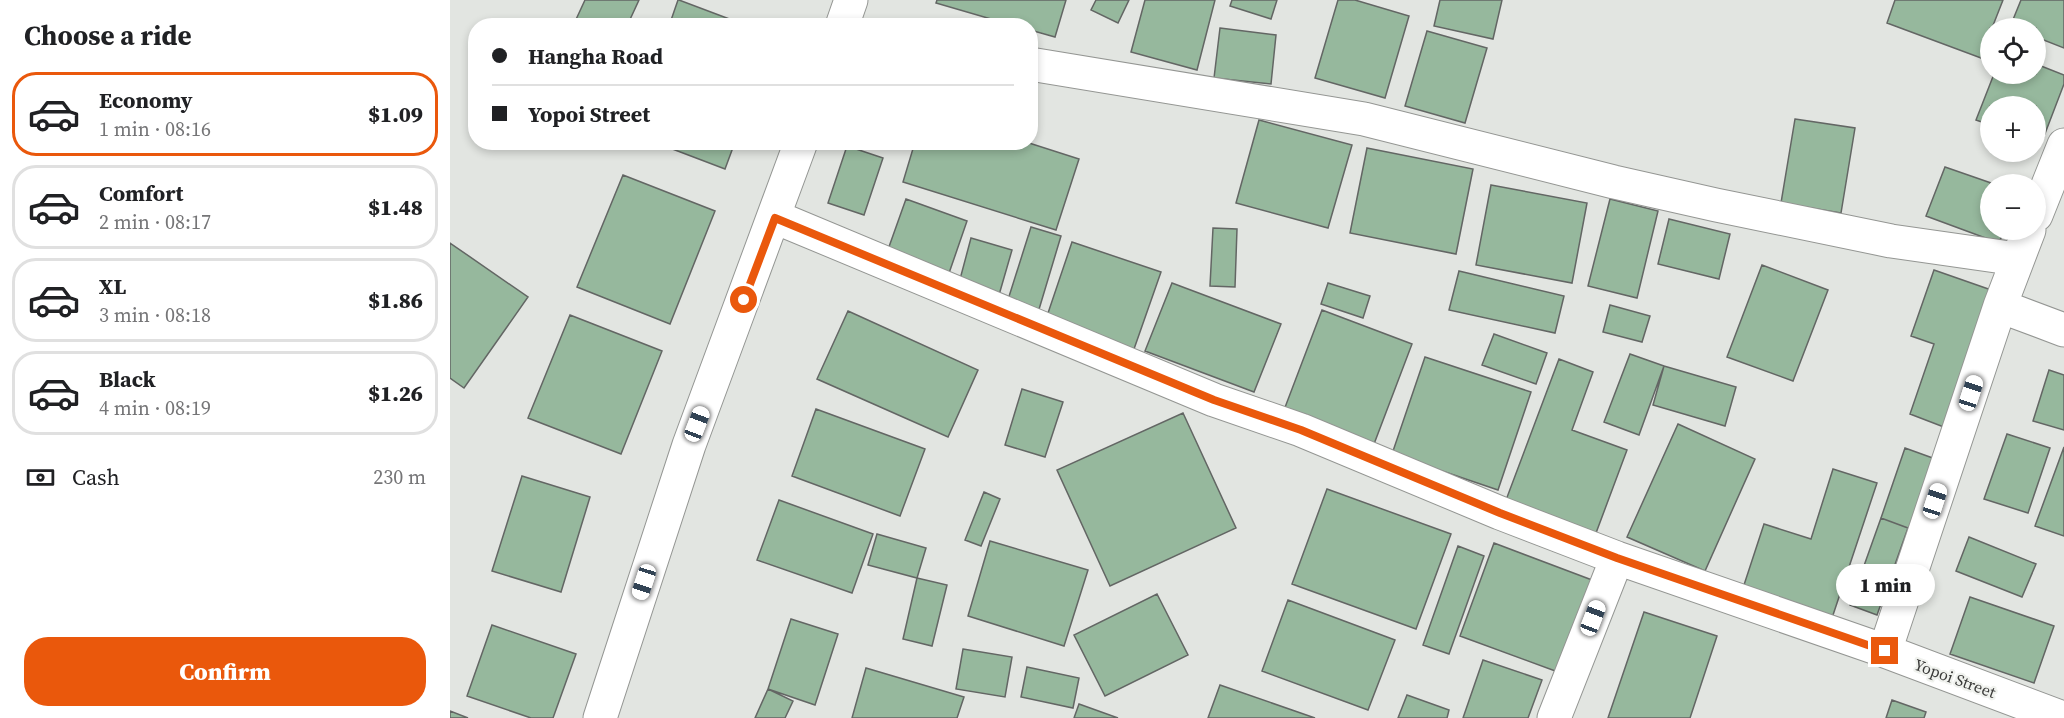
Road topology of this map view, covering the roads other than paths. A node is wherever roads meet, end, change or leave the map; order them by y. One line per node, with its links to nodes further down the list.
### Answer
1 (851, 0): 2 (main road)
2 (845, 18)
3 (1038, 65): 9 (main road)
4 (2064, 145): 6 (main road)
5 (798, 150): 7 (main road)
6 (2046, 190)
7 (775, 218): 12 (main road, Yopoi Street); 14 (main road)
8 (2026, 240): 9 (main road)
9 (2017, 259): 10 (main road)
10 (2000, 306): 11 (main road); 13 (main road)
11 (2064, 330)
12 (1617, 558): 13 (main road, Yopoi Street); 15 (main road)
13 (1885, 651): 16 (main road, Yopoi Street)
14 (600, 718)
15 (1554, 718)
16 (2063, 718)

